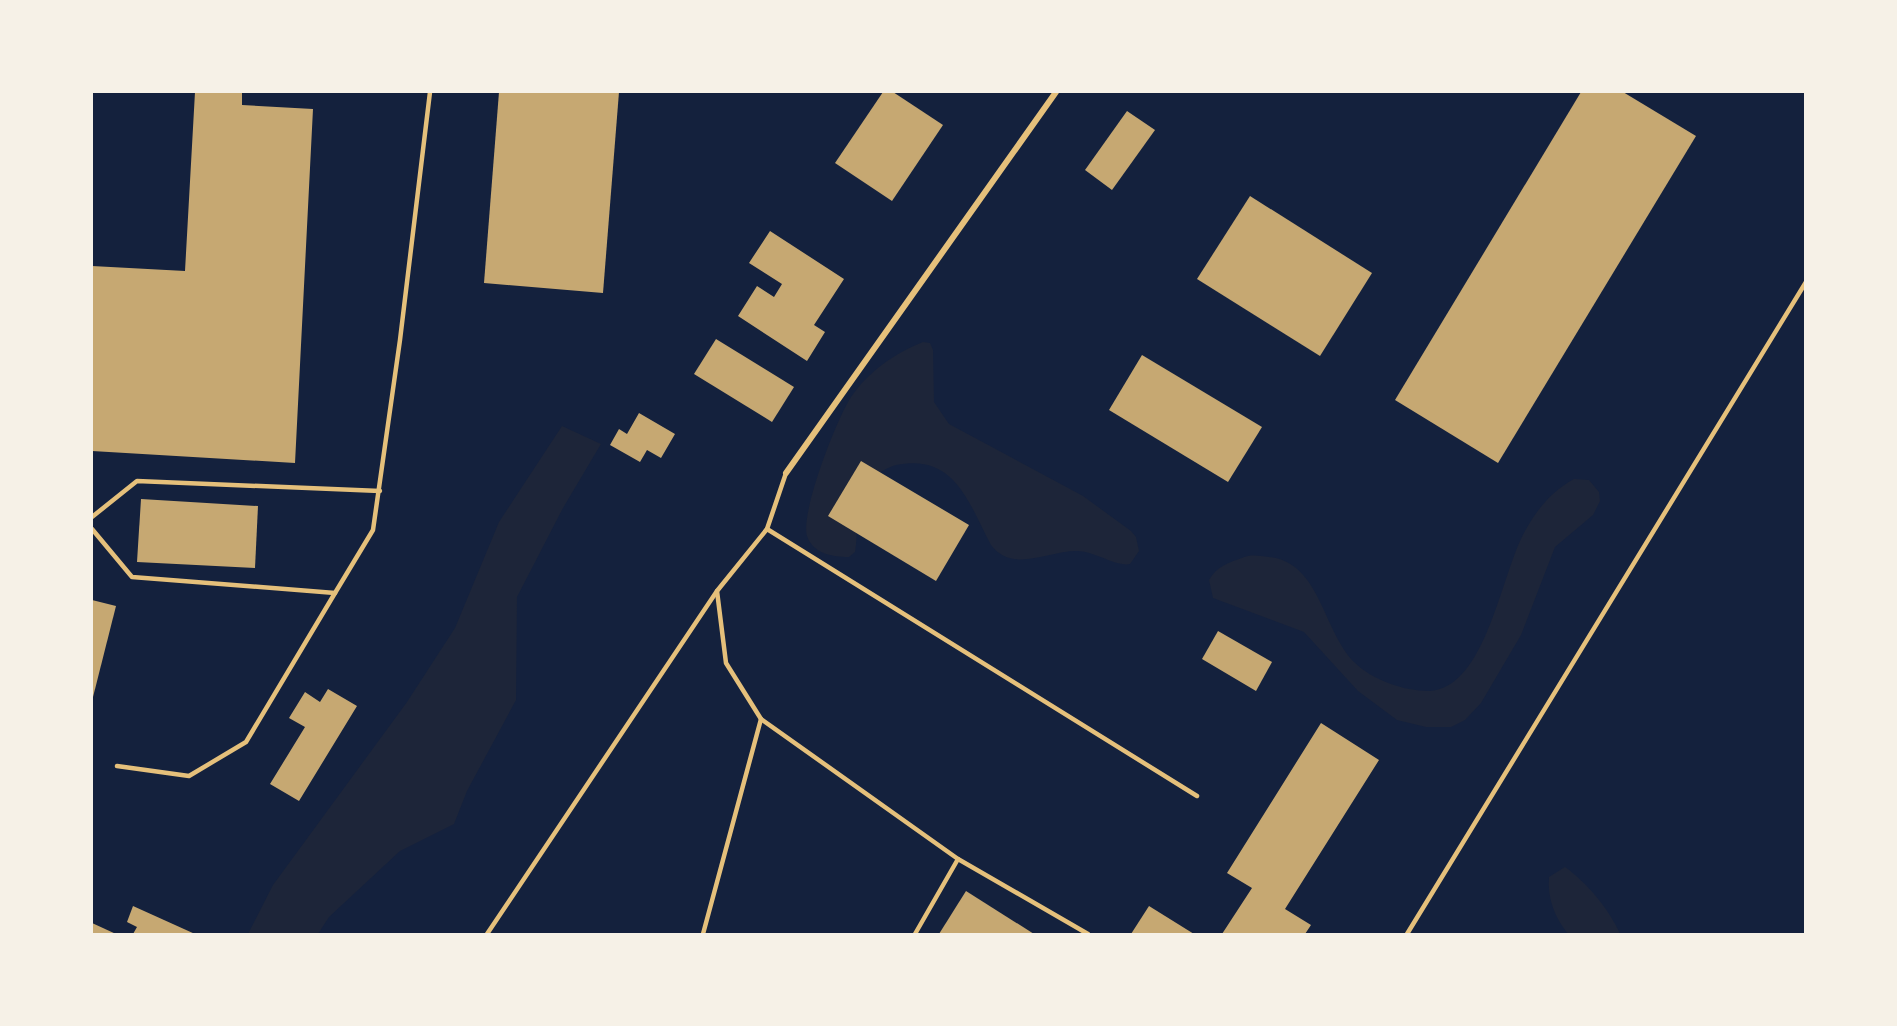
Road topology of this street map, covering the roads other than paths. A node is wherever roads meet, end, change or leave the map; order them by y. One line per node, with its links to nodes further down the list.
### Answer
1 (430, 92): 5 (lane)
2 (1056, 92): 4 (street)
3 (1806, 282): 19 (lane)
4 (786, 473): 8 (lane)
5 (380, 491): 6 (lane); 10 (lane)
6 (92, 518)
7 (92, 529): 10 (lane)
8 (767, 529): 9 (lane); 13 (lane)
9 (717, 591): 11 (lane); 15 (lane)
10 (334, 593): 12 (lane)
11 (761, 719): 14 (lane); 16 (lane)
12 (117, 766)
13 (1197, 796)
14 (958, 859): 17 (lane); 18 (lane)
15 (487, 934)
16 (704, 934)
17 (915, 934)
18 (1088, 934)
19 (1407, 934)

